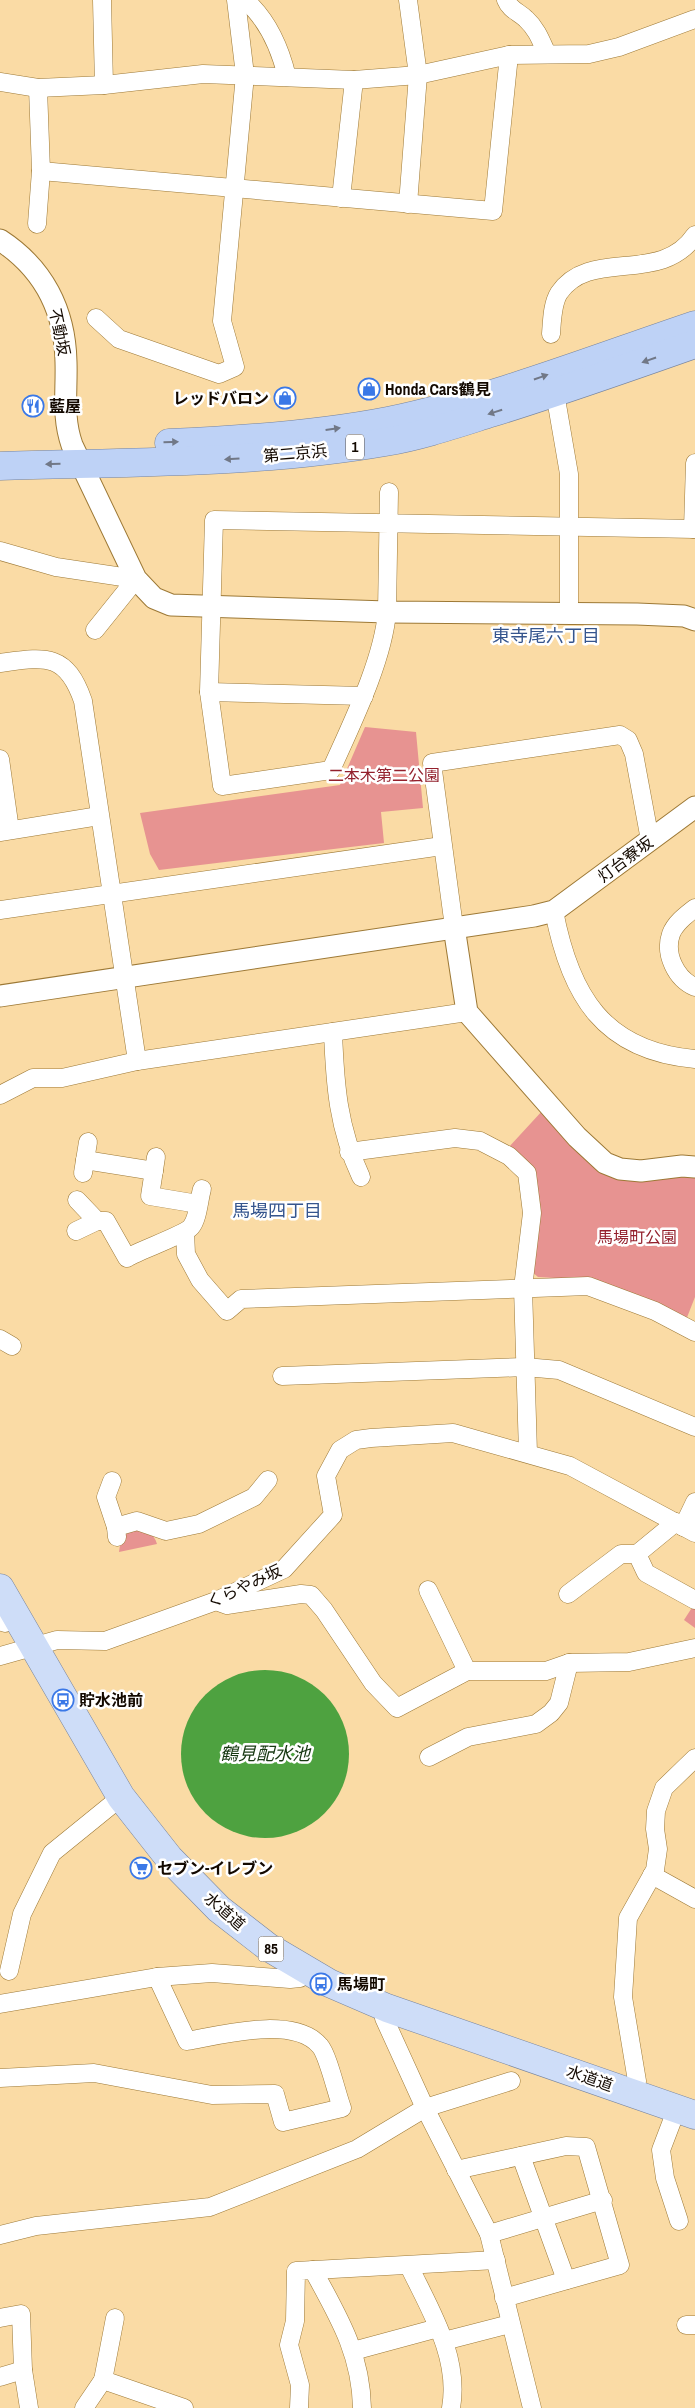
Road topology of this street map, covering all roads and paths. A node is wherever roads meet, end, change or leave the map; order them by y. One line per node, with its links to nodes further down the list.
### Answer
1 (102, 0): 14 (street)
2 (236, 0): 9 (street)
3 (245, 0): 11 (street)
4 (408, 0): 10 (street)
5 (506, 0): 7 (street)
6 (695, 19): 7 (street)
7 (546, 54): 8 (street)
8 (509, 55): 10 (street); 19 (street)
9 (245, 75): 11 (street); 14 (street); 17 (street)
10 (418, 75): 12 (street); 19 (street)
11 (288, 77): 12 (street)
12 (354, 80): 18 (street)
13 (0, 82): 15 (street)
14 (104, 84): 15 (street)
15 (38, 88): 16 (street)
16 (42, 171): 17 (street); 20 (street)
17 (235, 189): 18 (street); 23 (street)
18 (341, 198): 19 (street)
19 (408, 204)
20 (37, 224)
21 (695, 235): 25 (street)
22 (0, 240): 29 (street, 不動坂)
23 (96, 318)
24 (695, 324): 29 (highway, 第二京浜 / 1, one-way to 24)
25 (551, 334)
26 (695, 344): 27 (highway, 第二京浜 / 1, one-way to 27)
27 (555, 393): 29 (highway, 第二京浜 / 1, one-way to 29); 34 (street)
28 (0, 447): 29 (highway, 第二京浜 / 1)
29 (76, 454): 31 (highway, 第二京浜 / 1, one-way to 31); 37 (street, 不動坂)
30 (695, 463): 35 (street)
31 (0, 466)
32 (389, 492): 33 (street)
33 (388, 525): 34 (street); 38 (street); 39 (street)
34 (567, 528): 35 (street); 40 (street)
35 (694, 529)
36 (0, 551): 37 (street)
37 (136, 579): 38 (street, 不動坂); 42 (street)
38 (212, 606): 39 (street, 不動坂); 44 (street)
39 (387, 612): 40 (street, 不動坂); 45 (street)
40 (569, 613): 41 (street, 不動坂)
41 (695, 620)
42 (95, 630)
43 (0, 663): 48 (street)
44 (209, 692): 45 (street); 45 (street)
45 (364, 696)
46 (0, 759): 49 (street)
47 (695, 807): 50 (street, 灯台寮坂)
48 (100, 816): 49 (street); 52 (street)
49 (5, 831)
50 (650, 840): 51 (street); 55 (street, 灯台寮坂)
51 (442, 846): 52 (street); 56 (street)
52 (112, 893): 54 (street); 57 (street)
53 (695, 908): 58 (street)
54 (0, 910)
55 (554, 911): 56 (street); 62 (street)
56 (454, 927): 57 (street); 60 (street)
57 (124, 976): 59 (street); 63 (street)
58 (695, 987)
59 (0, 996)
60 (467, 1012): 61 (street); 67 (street)
61 (333, 1032): 63 (street); 66 (street)
62 (695, 1059)
63 (137, 1061): 64 (street)
64 (2, 1087)
65 (88, 1142): 72 (street)
66 (350, 1152): 68 (street); 73 (street)
67 (695, 1166)
68 (361, 1177)
69 (77, 1200): 70 (street)
70 (97, 1220): 71 (street); 72 (street)
71 (76, 1230)
72 (185, 1232): 73 (street)
73 (523, 1288): 74 (street); 75 (street)
74 (695, 1332)
75 (526, 1368): 76 (street); 77 (street); 78 (street)
76 (282, 1376)
77 (695, 1427)
78 (528, 1454): 82 (street); 88 (street, くらやみ坂)
79 (268, 1480): 80 (street)
80 (112, 1481)
81 (695, 1502): 82 (street)
82 (685, 1527): 83 (street)
83 (638, 1554): 86 (street); 87 (street)
84 (0, 1588): 89 (main road, 水道道 / 85)
85 (428, 1590): 94 (street)
86 (568, 1594)
87 (695, 1600)
88 (216, 1601): 90 (street, くらやみ坂); 94 (street)
89 (8, 1618): 90 (main road, 水道道 / 85)
90 (35, 1647): 92 (street, くらやみ坂); 97 (main road, 水道道 / 85)
91 (695, 1648): 93 (street)
92 (0, 1656)
93 (569, 1663): 94 (street); 95 (street)
94 (467, 1671)
95 (429, 1757)
96 (695, 1758): 98 (street)
97 (122, 1797): 100 (street); 101 (main road, 水道道 / 85)
98 (652, 1875): 99 (street); 107 (street)
99 (695, 1899)
100 (9, 1971)
101 (306, 1971): 102 (street); 104 (main road, 水道道 / 85)
102 (157, 1977): 103 (street); 105 (street)
103 (0, 2004)
104 (387, 2008): 107 (main road, 水道道 / 85); 108 (street)
105 (0, 2078)
106 (511, 2080): 108 (street)
107 (633, 2093): 109 (main road, 水道道 / 85)
108 (425, 2108): 111 (street); 116 (street)
109 (686, 2111): 114 (street)
110 (520, 2156): 111 (street); 112 (street); 113 (street)
111 (456, 2170): 115 (street)
112 (603, 2200): 113 (street); 120 (street)
113 (543, 2218): 115 (street); 120 (street)
114 (679, 2221)
115 (489, 2234): 117 (street)
116 (0, 2236)
117 (496, 2260): 118 (street); 121 (street)
118 (409, 2266): 119 (street); 125 (street)
119 (312, 2270): 126 (street); 133 (street)
120 (566, 2280): 121 (street)
121 (504, 2298): 124 (street)
122 (0, 2318): 127 (street)
123 (115, 2318): 129 (street)
124 (510, 2324): 125 (street); 136 (street)
125 (441, 2334): 126 (street); 135 (street)
126 (353, 2351): 134 (street)
127 (23, 2370): 128 (street); 130 (street)
128 (0, 2377)
129 (103, 2380): 131 (street); 132 (street)
130 (29, 2408)
131 (84, 2408)
132 (184, 2408)
133 (299, 2408)
134 (362, 2408)
135 (451, 2408)
136 (532, 2408)

